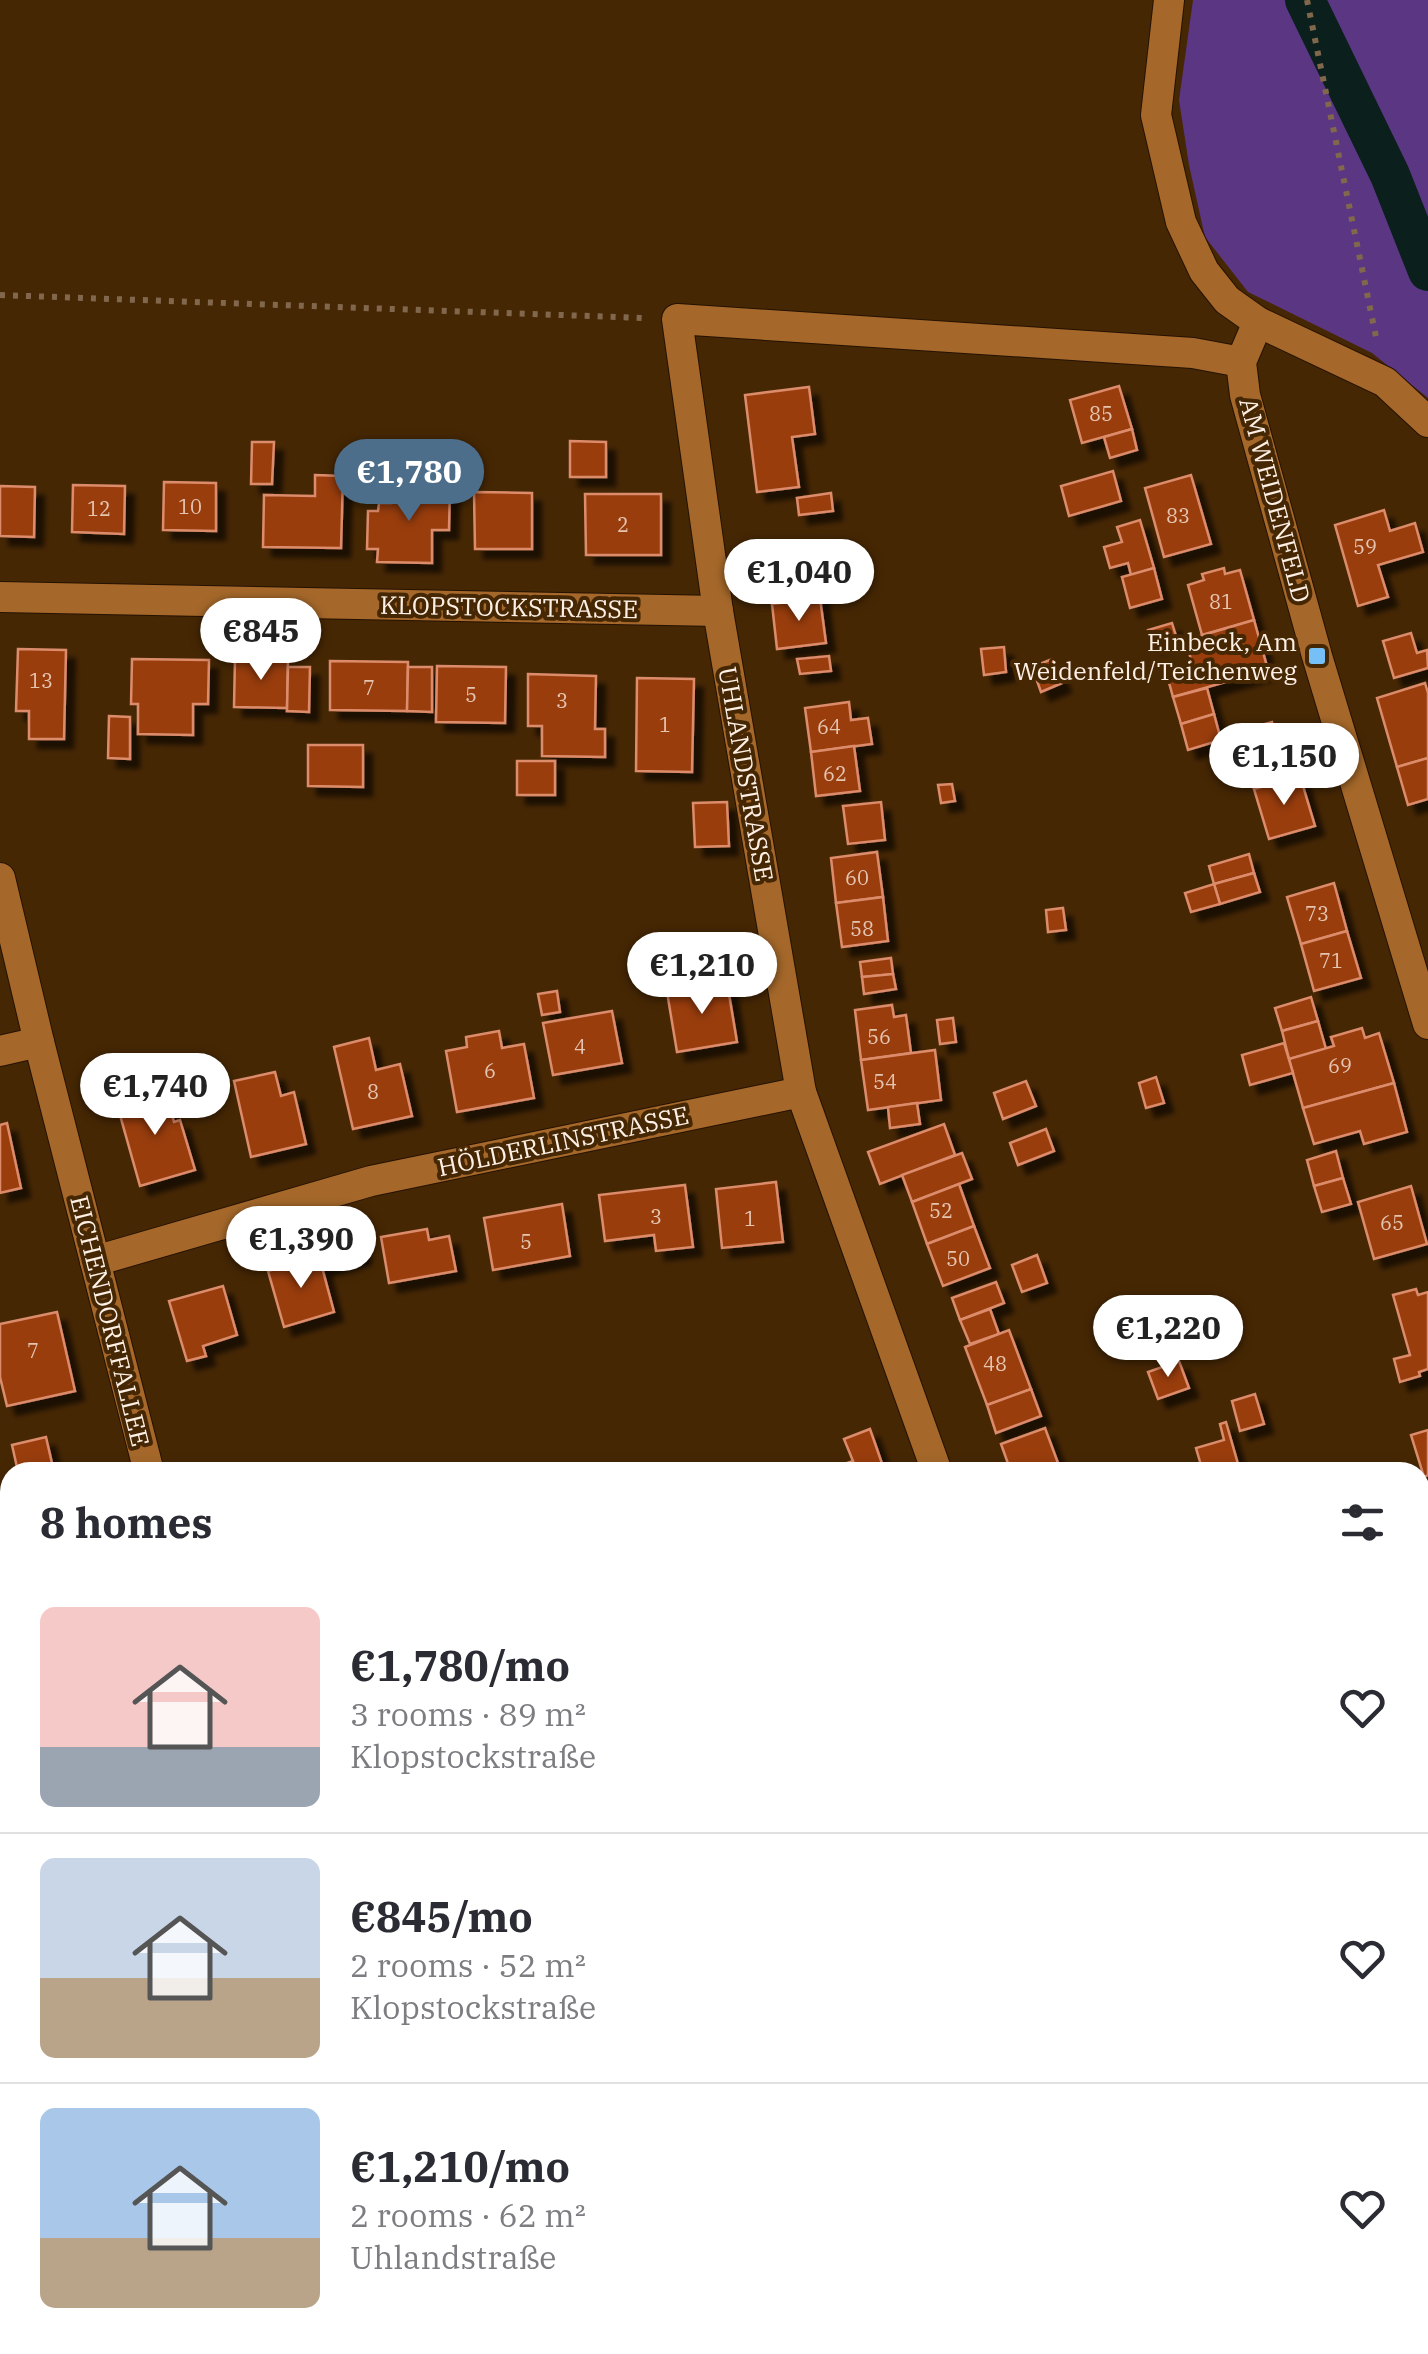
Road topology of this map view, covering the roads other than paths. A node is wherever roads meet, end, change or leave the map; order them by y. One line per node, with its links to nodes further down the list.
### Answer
1 (1169, 0): 2 (street)
2 (1258, 322): 3 (street, AM WEIDENFELD); 4 (street)
3 (1241, 362): 6 (street, UHLANDSTRASSE); 8 (street, AM WEIDENFELD)
4 (1428, 422)
5 (0, 596): 6 (street, KLOPSTOCKSTRASSE)
6 (718, 611): 11 (street, UHLANDSTRASSE)
7 (0, 878): 9 (street, EICHENDORFFALLEE)
8 (1428, 1024)
9 (39, 1042): 10 (street); 12 (street, EICHENDORFFALLEE)
10 (0, 1051)
11 (800, 1092): 12 (street, HÖLDERLINSTRASSE); 14 (street, UHLANDSTRASSE)
12 (95, 1261): 13 (street, EICHENDORFFALLEE)
13 (146, 1462)
14 (932, 1462)

